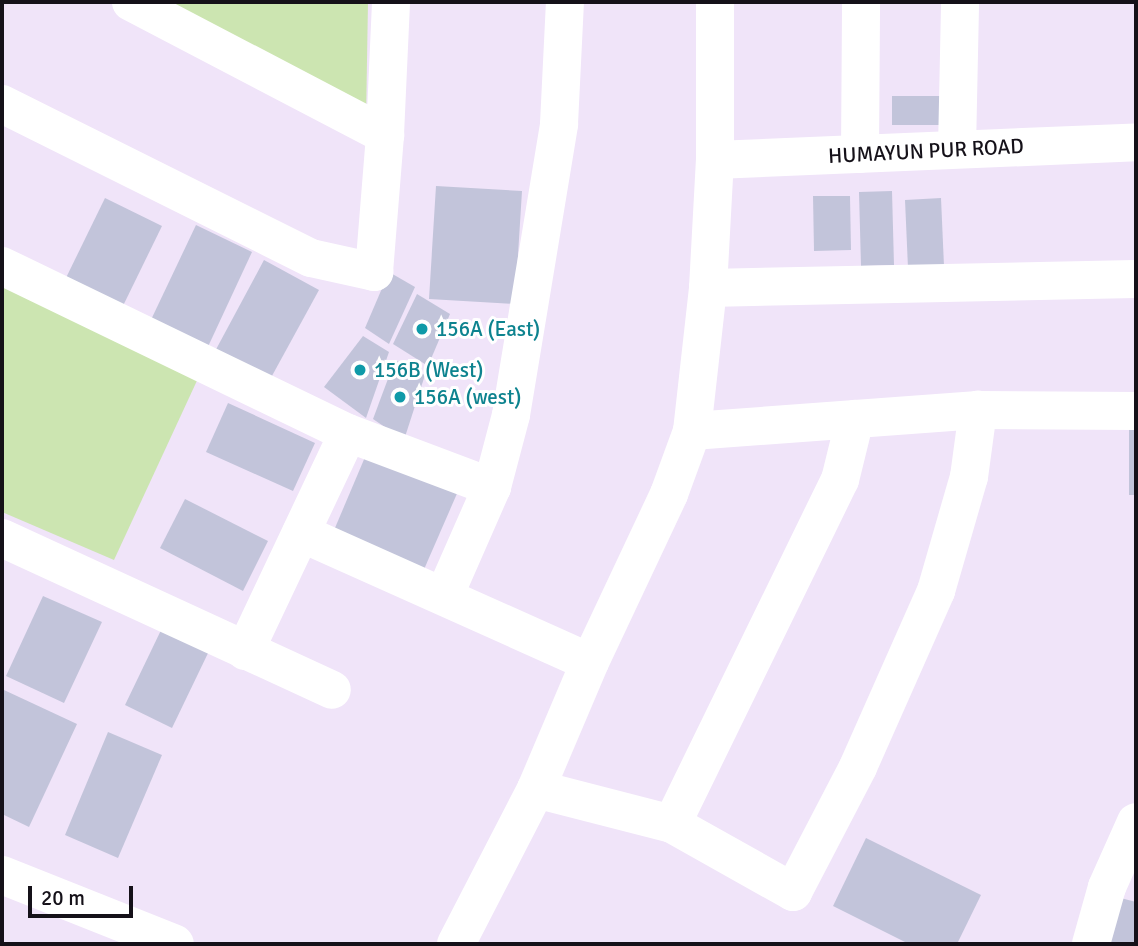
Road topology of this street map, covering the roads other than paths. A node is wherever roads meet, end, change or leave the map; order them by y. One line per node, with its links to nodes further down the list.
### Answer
1 (131, 2): 8 (street)
2 (391, 2): 8 (street)
3 (565, 2): 21 (street)
4 (715, 2): 12 (street)
5 (861, 2): 11 (street)
6 (960, 2): 10 (street)
7 (2, 104): 8 (street)
8 (385, 135)
9 (1135, 138): 10 (street, HUMAYUN PUR ROAD)
10 (957, 149): 11 (street, HUMAYUN PUR ROAD)
11 (860, 154): 12 (street, HUMAYUN PUR ROAD)
12 (715, 160): 15 (street)
13 (2, 266): 20 (street)
14 (1135, 279): 15 (street)
15 (708, 288): 19 (street)
16 (978, 410): 17 (street); 18 (street); 30 (street)
17 (1136, 411)
18 (855, 419): 19 (street); 30 (street)
19 (692, 431): 26 (street)
20 (348, 433): 21 (street); 22 (street)
21 (492, 487): 24 (street)
22 (301, 533): 24 (street); 25 (street)
23 (2, 538): 25 (street)
24 (445, 594): 26 (street)
25 (245, 651): 27 (street)
26 (590, 662): 28 (street)
27 (332, 690)
28 (536, 789): 30 (street); 34 (street)
29 (1136, 822): 32 (street)
30 (672, 824)
31 (2, 875): 33 (street)
32 (1122, 891): 35 (street)
33 (175, 944)
34 (456, 944)
35 (1091, 944)

